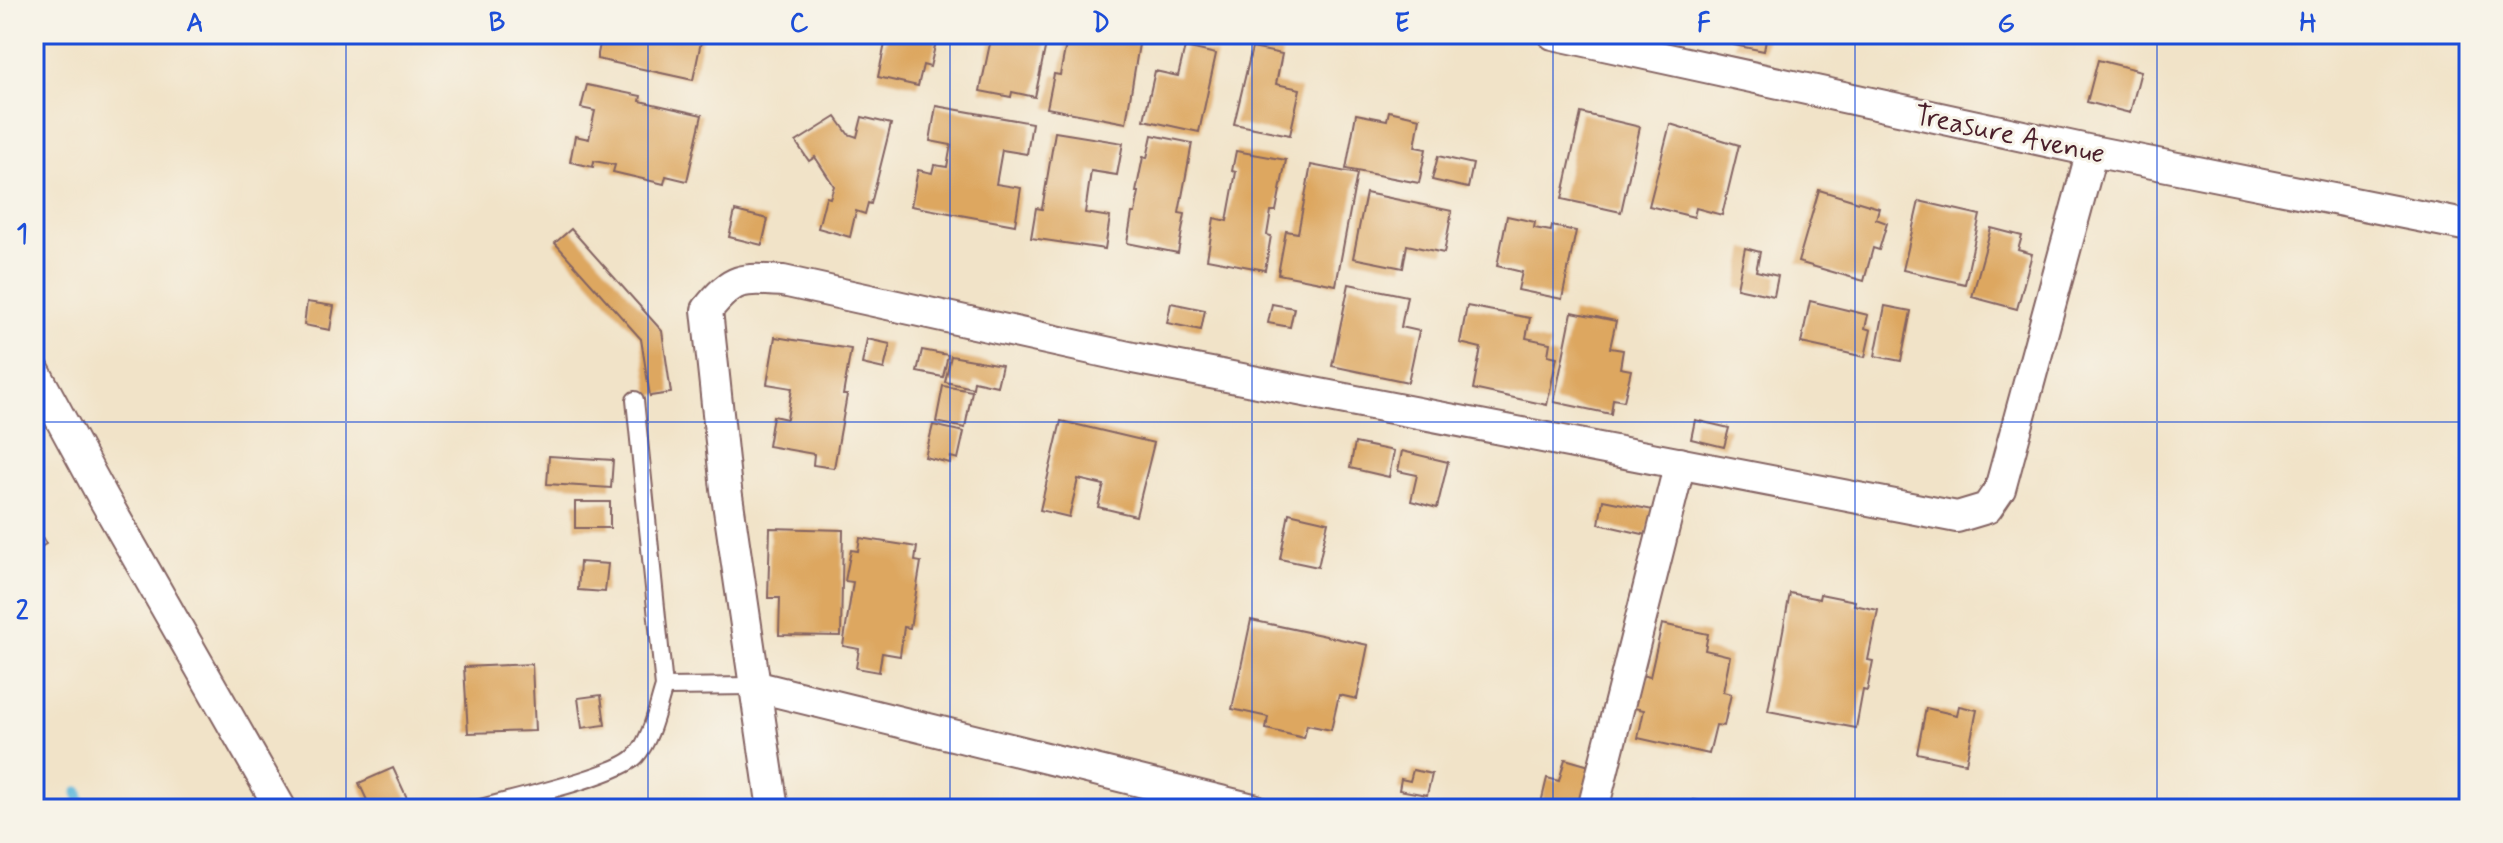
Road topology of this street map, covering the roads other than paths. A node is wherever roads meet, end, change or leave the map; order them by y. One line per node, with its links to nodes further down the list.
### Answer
1 (1553, 34): 2 (street, Treasure Avenue)
2 (2092, 151): 3 (street, Treasure Avenue); 6 (street)
3 (2469, 226)
4 (34, 370): 10 (street)
5 (635, 400): 8 (lane)
6 (1680, 463): 7 (street); 14 (street)
7 (754, 686): 8 (lane); 9 (street); 12 (street)
8 (664, 687): 11 (lane)
9 (1194, 802): 13 (street)
10 (281, 809)
11 (477, 809)
12 (773, 809)
13 (1253, 809)
14 (1593, 809)

